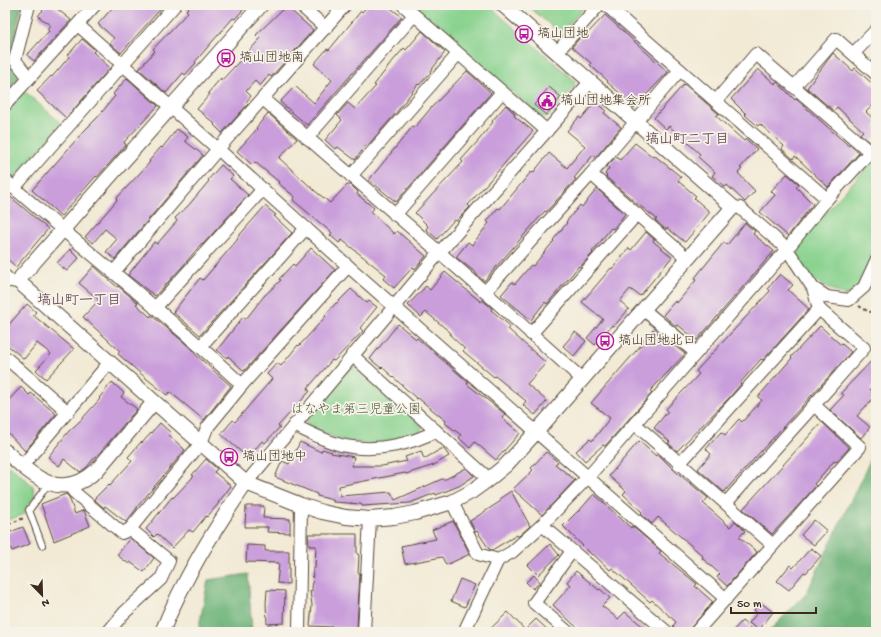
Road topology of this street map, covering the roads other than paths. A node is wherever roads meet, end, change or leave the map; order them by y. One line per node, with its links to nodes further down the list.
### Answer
1 (29, 5): 21 (street)
2 (95, 5): 12 (street)
3 (175, 5): 18 (street)
4 (262, 5): 28 (street)
5 (300, 5): 13 (street)
6 (345, 5): 13 (street)
7 (403, 5): 11 (street)
8 (503, 5): 15 (street)
9 (599, 5): 15 (street)
10 (606, 5): 19 (street)
11 (414, 15): 17 (street); 31 (street)
12 (78, 25): 18 (street); 21 (street)
13 (326, 28): 25 (street)
14 (876, 30): 16 (street)
15 (557, 52): 22 (street)
16 (854, 53): 20 (street); 23 (street)
17 (458, 54): 24 (street); 35 (street)
18 (123, 65): 28 (street); 36 (street)
19 (680, 70): 26 (street); 29 (street)
20 (876, 74)
21 (29, 78): 27 (street)
22 (590, 82): 29 (street); 30 (street)
23 (794, 87): 26 (street); 33 (street)
24 (502, 92): 30 (street); 41 (street)
25 (263, 99): 31 (street); 32 (street)
26 (716, 102): 38 (street)
27 (5, 105)
28 (172, 108): 32 (street); 43 (street)
29 (636, 122): 34 (street); 39 (street)
30 (547, 131): 45 (street)
31 (307, 138): 35 (street)
32 (218, 149): 37 (street); 49 (street)
33 (873, 149): 38 (street)
34 (591, 174): 40 (street); 53 (street)
35 (351, 176): 41 (street)
36 (9, 184): 43 (street)
37 (263, 189): 42 (street); 55 (street)
38 (827, 199): 44 (street)
39 (733, 207): 44 (street); 46 (street)
40 (636, 214): 46 (street); 58 (street)
41 (395, 215): 45 (street)
42 (306, 228): 48 (street); 59 (street)
43 (62, 230): 49 (street); 51 (street)
44 (787, 249): 52 (street); 60 (street)
45 (439, 253): 53 (street); 54 (street)
46 (688, 259): 57 (street)
47 (876, 261): 52 (street)
48 (348, 266): 54 (street); 65 (street)
49 (113, 273): 55 (street)
50 (5, 276): 51 (street)
51 (19, 282): 63 (street)
52 (813, 288): 56 (street)
53 (484, 292): 58 (street)
54 (395, 306): 61 (street); 72 (street)
55 (155, 308): 59 (street)
56 (819, 309): 67 (street); 75 (street)
57 (644, 310): 60 (street); 64 (street)
58 (531, 334): 64 (street)
59 (201, 346): 65 (street)
60 (696, 353): 69 (street)
61 (352, 356): 70 (street); 71 (street)
62 (5, 357): 68 (street)
63 (109, 363): 66 (street); 68 (street)
64 (582, 379): 72 (street)
65 (242, 385): 73 (street)
66 (154, 402): 73 (street); 81 (street)
67 (814, 405): 83 (street); 88 (street)
68 (68, 412): 76 (street)
69 (635, 424): 75 (street); 77 (street)
70 (294, 425): 71 (street); 80 (street)
71 (436, 431): 78 (street)
72 (536, 431): 77 (street); 78 (street)
73 (201, 443): 80 (street); 87 (street)
74 (5, 451): 76 (street)
75 (679, 464): 83 (street)
76 (22, 466): 79 (street)
77 (588, 477): 86 (street); 92 (street)
78 (489, 479): 82 (street)
79 (49, 483): 81 (street); 89 (lane)
80 (246, 483): 84 (street); 94 (street)
81 (69, 485): 87 (street)
82 (452, 502): 85 (street); 91 (street)
83 (726, 503): 88 (street)
84 (300, 505): 85 (street); 95 (street)
85 (370, 519): 96 (street)
86 (542, 525): 90 (street); 91 (street)
87 (130, 529): 93 (street)
88 (773, 544): 92 (street)
89 (42, 545)
90 (572, 551): 98 (street); 99 (street)
91 (498, 560): 97 (street)
92 (726, 599): 100 (street)
93 (108, 632)
94 (162, 632)
95 (299, 632)
96 (364, 632)
97 (464, 632)
98 (568, 632)
99 (667, 632)
100 (696, 632)

